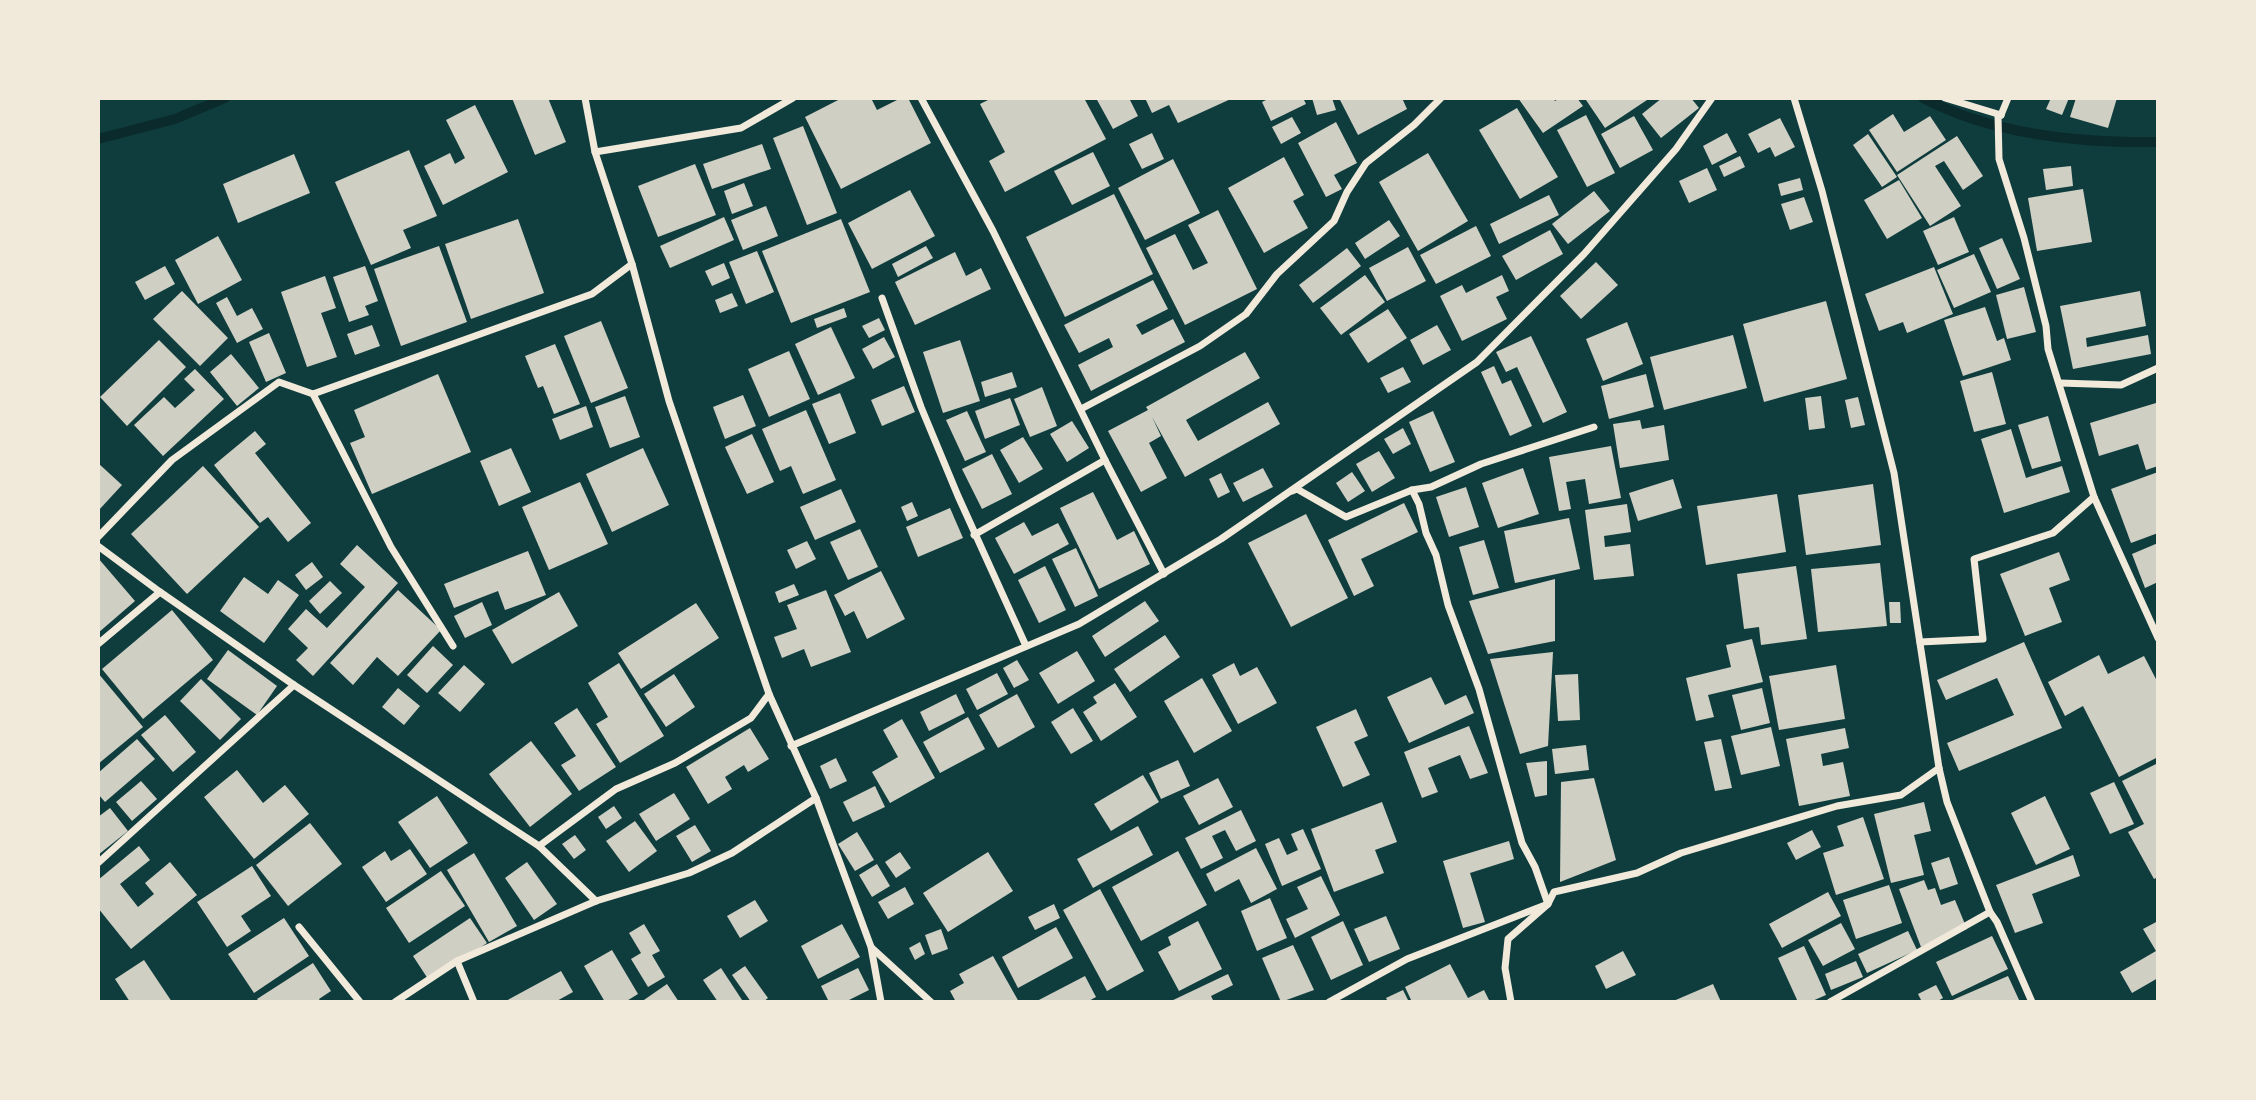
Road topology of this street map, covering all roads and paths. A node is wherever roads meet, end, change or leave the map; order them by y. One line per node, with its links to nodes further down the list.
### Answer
1 (585, 98): 10 (street)
2 (793, 98): 10 (street)
3 (921, 98): 16 (street)
4 (1441, 98): 16 (street)
5 (1712, 98): 20 (street)
6 (1794, 98): 28 (street)
7 (1945, 98): 9 (street)
8 (2008, 98): 9 (street)
9 (1999, 115): 14 (street)
10 (595, 152): 11 (street)
11 (632, 264): 15 (street); 33 (street)
12 (881, 298): 22 (street)
13 (2158, 369): 14 (street)
14 (2060, 383): 21 (street)
15 (313, 394): 23 (street); 30 (street)
16 (1081, 409): 18 (street)
17 (1594, 426): 19 (street)
18 (1105, 460): 22 (street); 25 (street)
19 (1412, 489): 20 (street); 40 (street)
20 (1282, 496): 25 (street)
21 (2094, 497): 27 (street); 28 (street)
22 (974, 535): 31 (street)
23 (98, 537)
24 (98, 546): 26 (street)
25 (1164, 574): 31 (street)
26 (160, 592): 29 (street); 32 (street)
27 (2158, 638)
28 (1920, 642): 35 (street)
29 (98, 644)
30 (453, 646)
31 (1026, 646): 34 (street)
32 (294, 685): 37 (street); 38 (street)
33 (769, 694): 34 (street); 37 (street)
34 (791, 746): 36 (street)
35 (1939, 768): 40 (street); 41 (street)
36 (816, 798): 39 (street); 43 (street)
37 (539, 846): 39 (street)
38 (98, 863)
39 (596, 901): 44 (street)
40 (1548, 904): 50 (street); 51 (street)
41 (1990, 912): 52 (street); 53 (street)
42 (299, 927): 45 (street)
43 (871, 947): 48 (street); 49 (street)
44 (457, 961): 46 (street); 47 (street)
45 (360, 1002)
46 (394, 1002)
47 (474, 1002)
48 (881, 1002)
49 (931, 1002)
50 (1329, 1002)
51 (1511, 1002)
52 (1830, 1002)
53 (2032, 1002)

